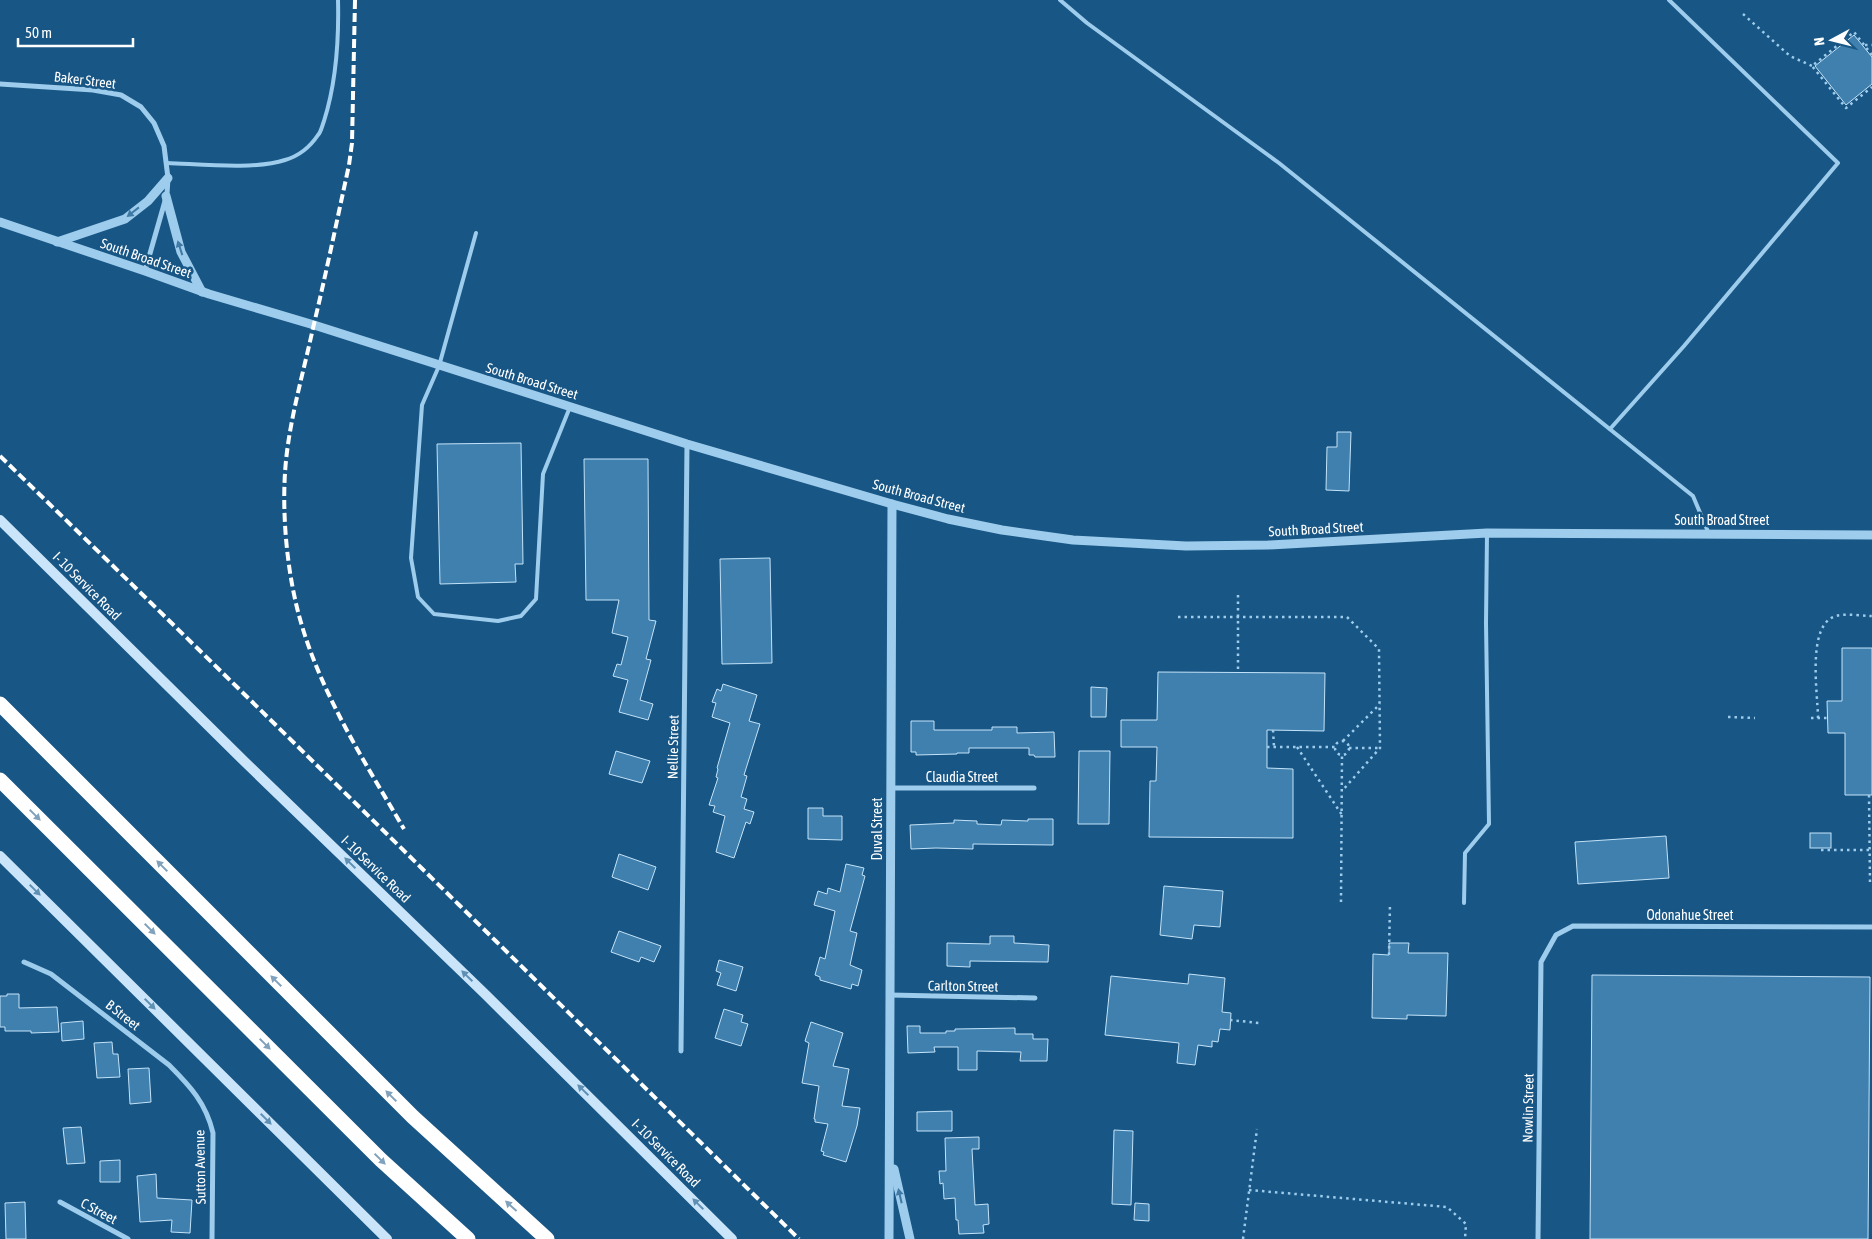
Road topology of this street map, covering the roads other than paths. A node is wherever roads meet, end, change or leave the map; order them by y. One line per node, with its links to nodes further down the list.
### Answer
1 (338, 0): 5 (lane)
2 (1060, 0): 15 (lane)
3 (1670, 0): 15 (lane)
4 (0, 84): 5 (street, Baker Street)
5 (167, 163): 6 (street, Baker Street)
6 (168, 178): 7 (street, Baker Street); 10 (street, one-way to 10)
7 (166, 196): 11 (street, Baker Street); 12 (street, one-way to 7)
8 (0, 222): 10 (street, South Broad Street)
9 (476, 233): 13 (lane)
10 (57, 242): 11 (street, South Broad Street)
11 (145, 271): 12 (street, South Broad Street)
12 (202, 292): 13 (street, South Broad Street)
13 (440, 366): 14 (street, South Broad Street); 14 (lane)
14 (570, 407): 16 (street, South Broad Street)
15 (1610, 429): 20 (lane)
16 (687, 444): 17 (street, South Broad Street); 33 (street, Nellie Street)
17 (892, 504): 19 (street, South Broad Street); 24 (street, Duval Street)
18 (0, 520): 42 (main road, I- 10 Service Road, one-way to 18)
19 (1487, 533): 20 (street, South Broad Street); 27 (lane)
20 (1709, 534): 21 (street, South Broad Street)
21 (1872, 535)
22 (0, 704): 41 (highway, one-way to 22)
23 (0, 780): 40 (highway, one-way to 40)
24 (891, 788): 25 (street, Claudia Street); 31 (street, Duval Street)
25 (1034, 788)
26 (0, 856): 39 (main road, one-way to 39)
27 (1464, 904)
28 (1872, 927): 30 (street, Odonahue Street)
29 (24, 962): 34 (street, B Street)
30 (1541, 977): 45 (street, Nowlin Street)
31 (890, 996): 32 (street, Carlton Street); 35 (street, Duval Street)
32 (1036, 998)
33 (681, 1050)
34 (198, 1099): 38 (street, Sutton Avenue)
35 (890, 1154): 43 (street, Duval Street); 44 (street, Duval Street, one-way to 35)
36 (60, 1202): 37 (street, C Street)
37 (128, 1239)
38 (212, 1239)
39 (387, 1239)
40 (468, 1239)
41 (547, 1239)
42 (732, 1239)
43 (889, 1239)
44 (910, 1239)
45 (1538, 1239)

